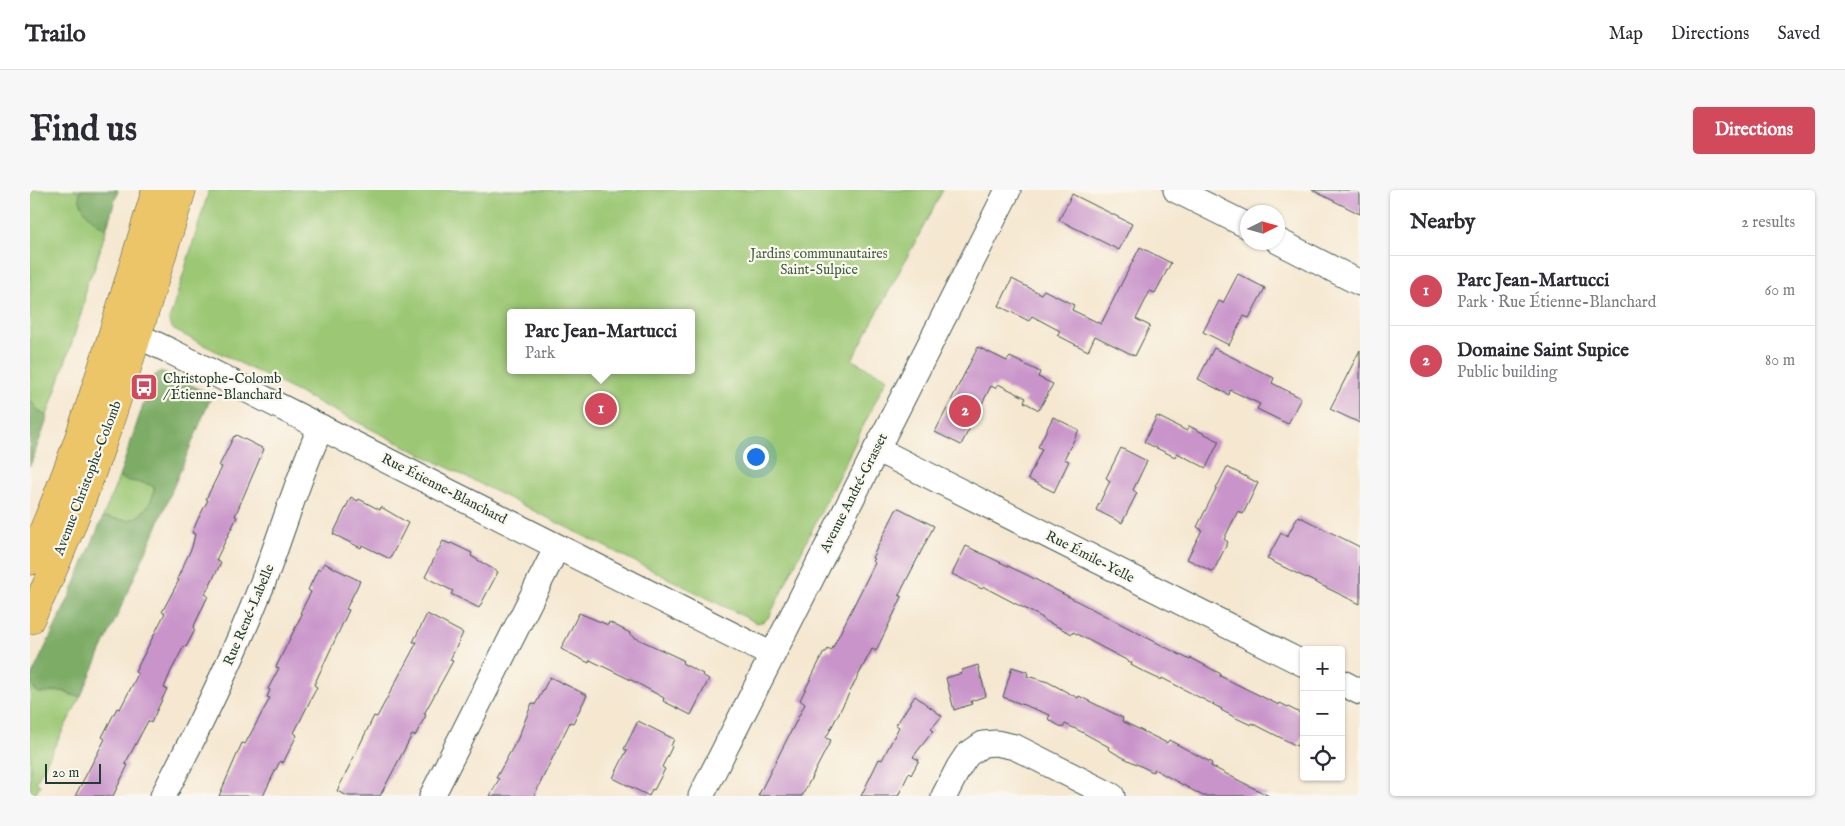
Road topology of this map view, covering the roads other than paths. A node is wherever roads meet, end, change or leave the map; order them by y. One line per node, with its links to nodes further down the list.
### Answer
1 (156, 190): 8 (main road, Avenue Christophe-Colomb)
2 (182, 190): 8 (main road, Avenue Christophe-Colomb)
3 (1008, 190): 10 (street, Avenue André-Grasset)
4 (1176, 190): 5 (street)
5 (1240, 222)
6 (1285, 245): 7 (street)
7 (1360, 283)
8 (124, 335): 9 (street, Rue Étienne-Blanchard); 12 (main road, Avenue Christophe-Colomb); 13 (main road, Avenue Christophe-Colomb)
9 (322, 428): 11 (street, Rue Étienne-Blanchard); 18 (street, Rue René-Labelle)
10 (876, 449): 14 (street, Avenue André-Grasset); 15 (street, Rue Émile-Yelle)
11 (558, 547): 14 (street, Rue Étienne-Blanchard); 19 (street)
12 (30, 561)
13 (30, 620)
14 (772, 655): 20 (street, Avenue André-Grasset)
15 (1300, 662)
16 (1345, 684): 17 (street)
17 (1360, 692)
18 (163, 796)
19 (432, 796)
20 (701, 796)
21 (944, 796): 22 (street)
22 (1112, 796)

